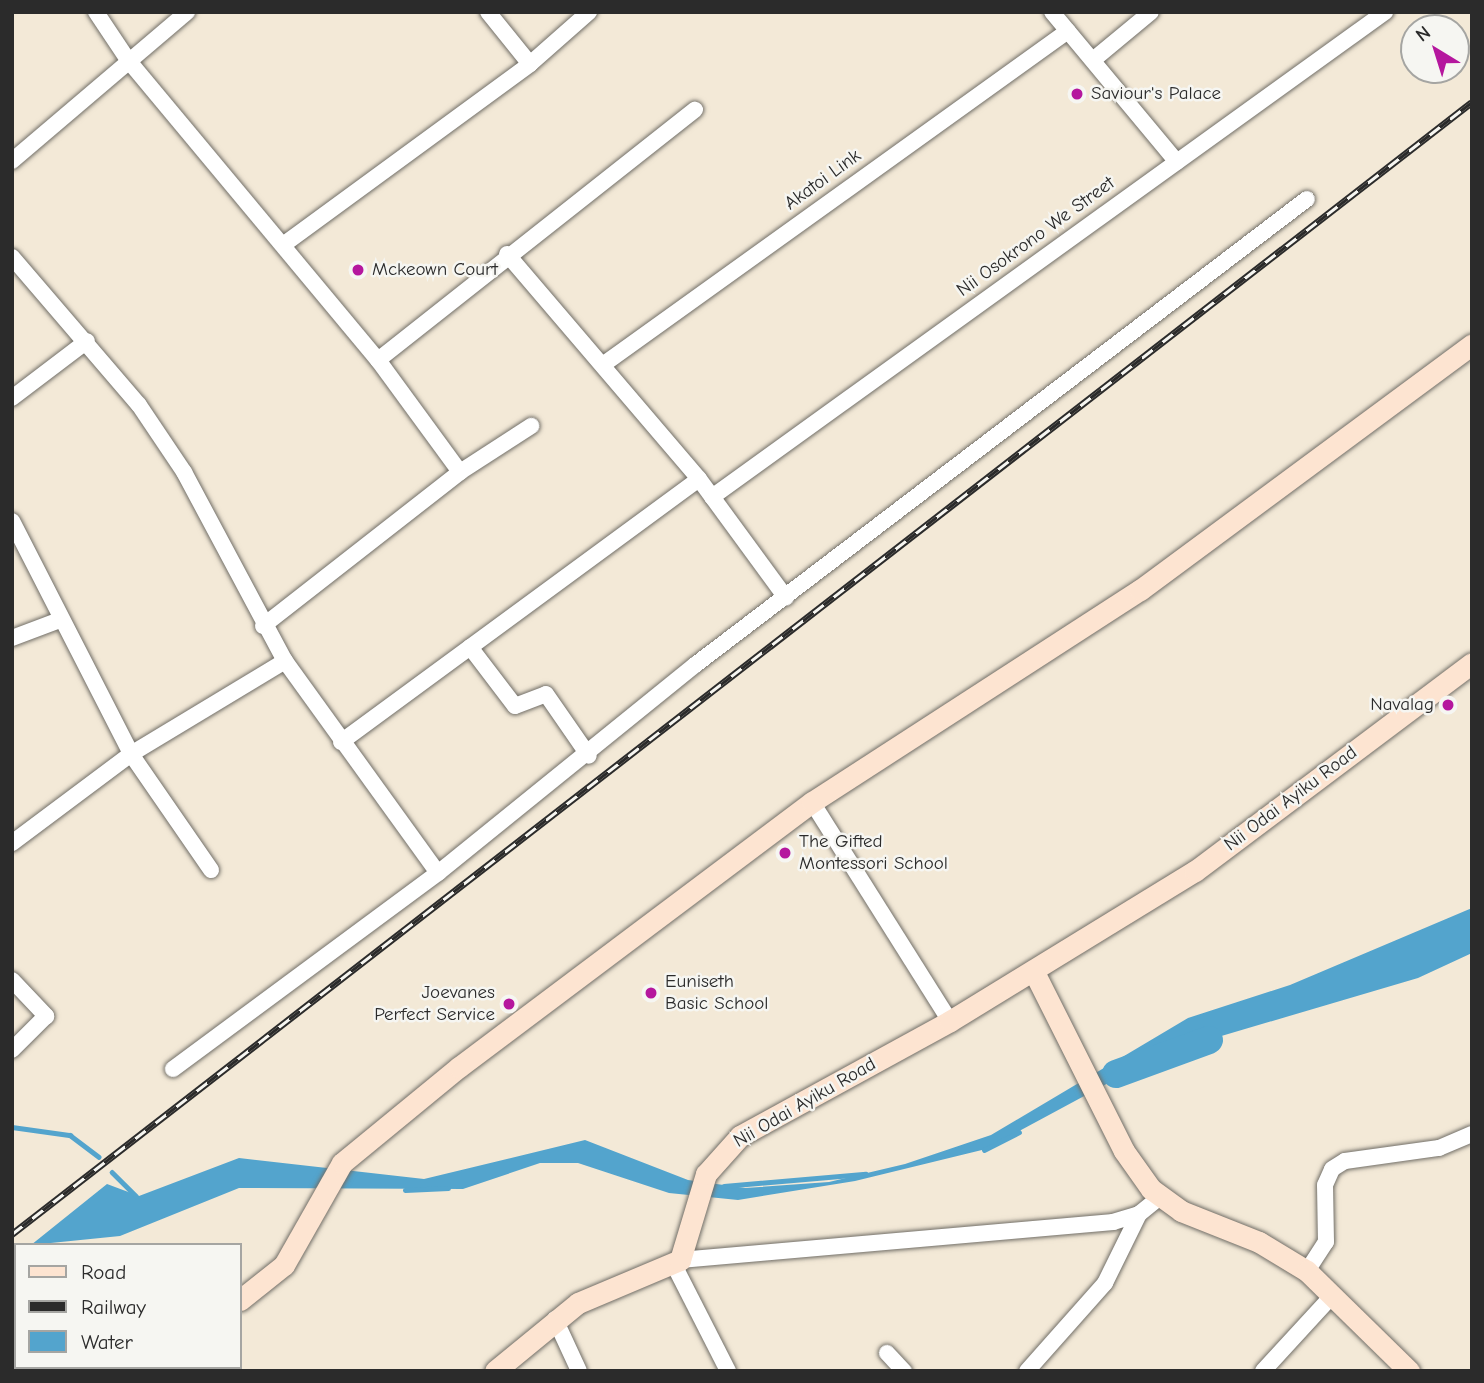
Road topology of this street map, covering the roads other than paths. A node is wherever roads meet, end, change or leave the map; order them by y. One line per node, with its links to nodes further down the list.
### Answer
1 (96, 12): 9 (street)
2 (187, 12): 9 (street)
3 (488, 12): 11 (street)
4 (589, 12): 11 (street)
5 (1052, 12): 8 (street)
6 (1152, 12): 10 (street)
7 (1385, 12): 14 (street, Nii Osokrono We Street)
8 (1068, 31): 10 (street); 22 (street, Akatoi Link)
9 (128, 60): 13 (street); 16 (street)
10 (1093, 60): 14 (street)
11 (530, 64): 16 (street)
12 (695, 110): 17 (street)
13 (12, 161)
14 (1177, 162): 27 (street, Nii Osokrono We Street)
15 (1307, 198): 29 (street)
16 (283, 245): 21 (street)
17 (507, 254): 21 (street); 22 (street)
18 (12, 257): 19 (street)
19 (88, 341): 23 (street); 31 (street)
20 (1472, 344): 39 (street)
21 (378, 360): 25 (street)
22 (604, 364): 26 (street)
23 (12, 398)
24 (531, 426): 25 (street)
25 (460, 472): 31 (street)
26 (699, 480): 27 (street); 33 (street)
27 (712, 497): 29 (street)
28 (12, 521): 30 (street)
29 (786, 597): 38 (street)
30 (60, 620): 32 (street); 37 (street)
31 (263, 625): 34 (street)
32 (12, 638)
33 (470, 647): 36 (street); 38 (street)
34 (285, 661): 36 (street); 37 (street)
35 (1472, 663): 43 (street, Nii Odai Ayiku Road)
36 (341, 742): 42 (street)
37 (131, 754): 40 (street); 41 (street)
38 (590, 756): 42 (street)
39 (812, 802): 45 (street); 54 (street)
40 (12, 842)
41 (211, 870)
42 (438, 873): 47 (street)
43 (1034, 972): 45 (street, Nii Odai Ayiku Road); 49 (street)
44 (12, 980): 46 (street)
45 (950, 1021): 51 (street, Nii Odai Ayiku Road)
46 (12, 1050)
47 (173, 1069)
48 (1472, 1134): 52 (street)
49 (1159, 1198): 50 (street); 52 (street)
50 (1139, 1214): 51 (street); 61 (street)
51 (677, 1261): 55 (street); 59 (street)
52 (1307, 1271): 53 (street)
53 (1332, 1296): 62 (street); 63 (street)
54 (242, 1298)
55 (555, 1319): 57 (street); 58 (street)
56 (887, 1353): 60 (street)
57 (495, 1371)
58 (579, 1371)
59 (728, 1371)
60 (904, 1371)
61 (1027, 1371)
62 (1263, 1371)
63 (1409, 1371)

